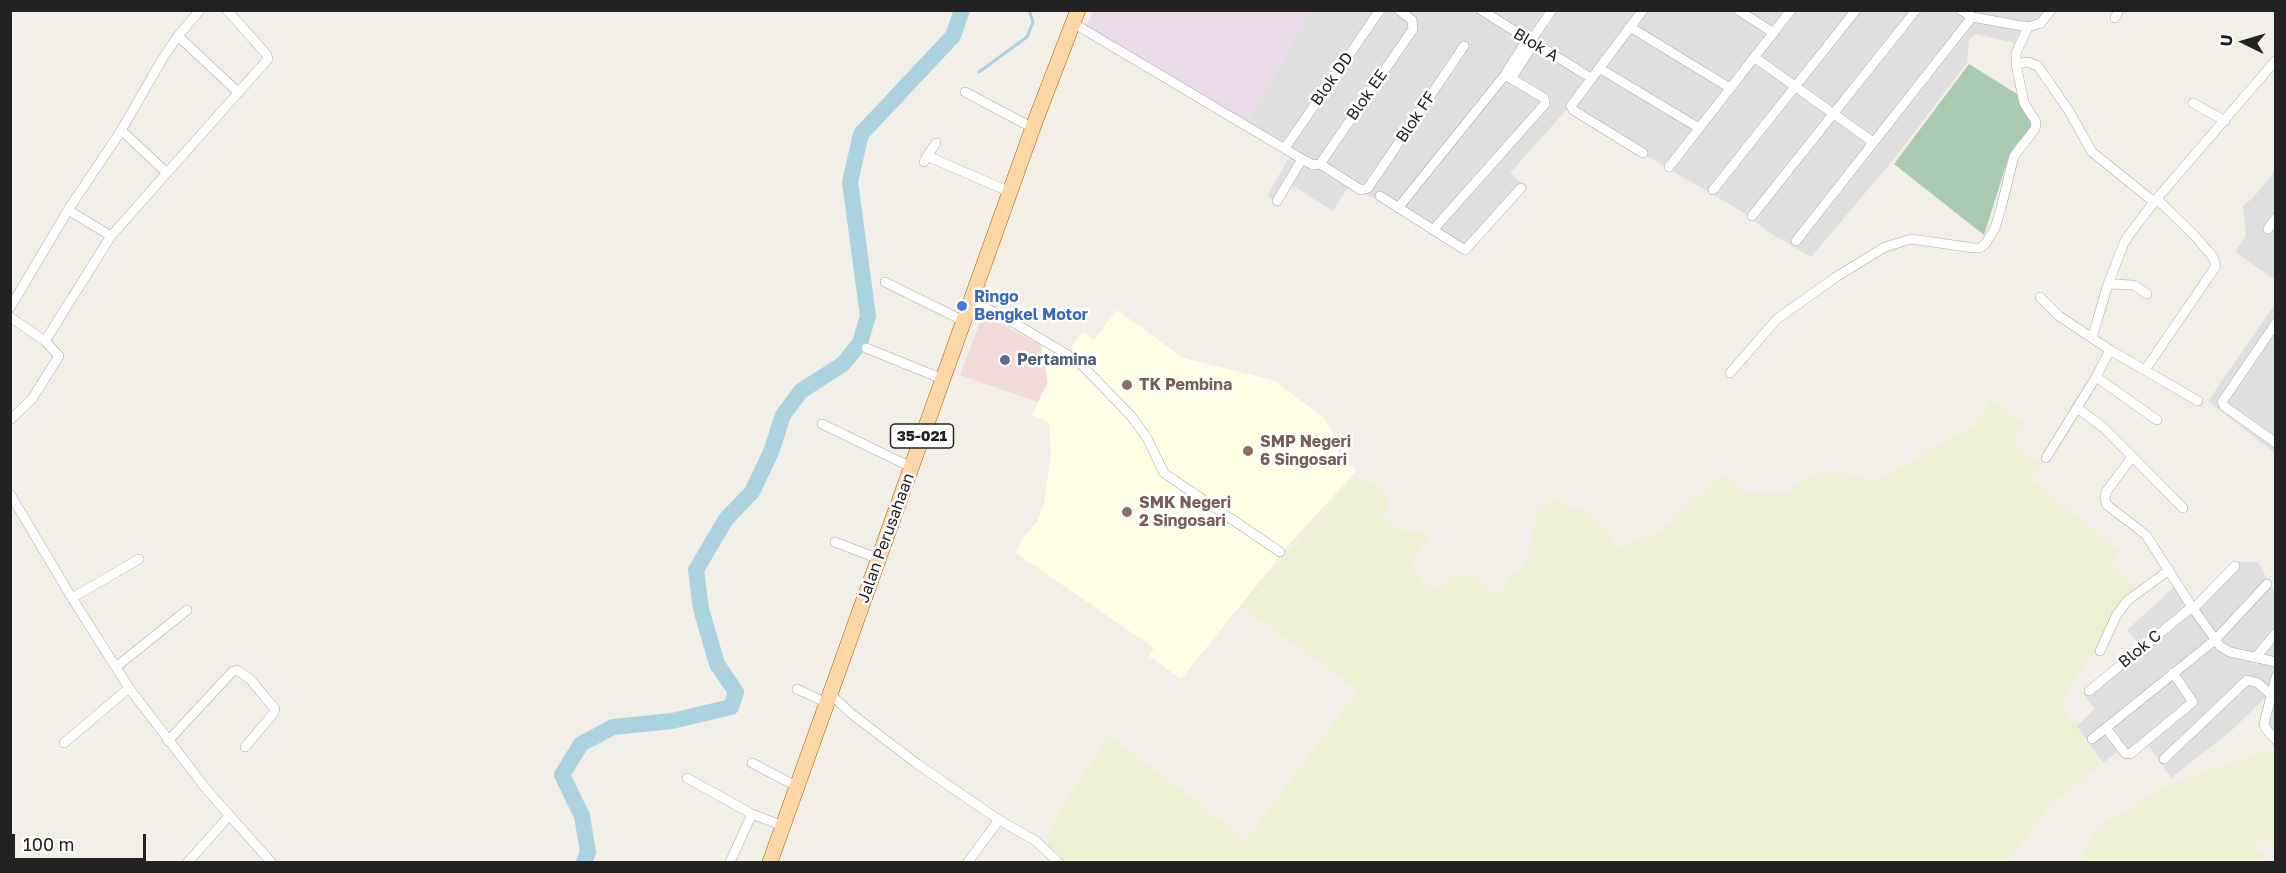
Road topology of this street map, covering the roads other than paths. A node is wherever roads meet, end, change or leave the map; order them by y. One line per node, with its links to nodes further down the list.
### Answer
1 (200, 10): 19 (street)
2 (227, 10): 31 (street)
3 (1380, 10): 40 (street, Blok DD)
4 (1481, 10): 20 (street, Blok A)
5 (1552, 10): 20 (street)
6 (1643, 10): 16 (street)
7 (1738, 10): 18 (street)
8 (1791, 10): 18 (street)
9 (1856, 10): 28 (street)
10 (1916, 10): 33 (street)
11 (1961, 10): 15 (street)
12 (2051, 10): 17 (street)
13 (1404, 12): 43 (street, Blok EE)
14 (1075, 17): 35 (main road, Jalan Perusahaan / 35-021); 40 (street)
15 (1972, 17): 17 (street); 38 (street)
16 (1630, 27): 25 (street); 29 (street)
17 (2026, 31): 24 (street)
18 (1774, 33): 22 (street)
19 (178, 36): 31 (street); 37 (street)
20 (1530, 42): 26 (street); 27 (street, Blok A)
21 (1464, 46): 43 (street, Blok FF)
22 (1754, 57): 28 (street); 29 (street)
23 (2276, 60): 34 (street)
24 (2016, 64): 50 (street); 74 (street)
25 (1599, 68): 27 (street); 36 (street)
26 (1508, 77): 52 (street); 57 (street)
27 (1591, 78): 41 (street)
28 (1794, 87): 33 (street); 47 (street)
29 (1730, 88): 36 (street)
30 (965, 92): 35 (street)
31 (239, 93): 45 (street)
32 (2193, 103): 34 (street)
33 (1834, 115): 38 (street); 54 (street)
34 (2224, 121): 50 (street)
35 (1033, 128): 48 (main road, Jalan Perusahaan / 35-021)
36 (1699, 128): 44 (street)
37 (121, 130): 45 (street); 53 (street)
38 (1873, 142): 59 (street)
39 (936, 143): 48 (street)
40 (1284, 148): 42 (street)
41 (1643, 153)
42 (1302, 159): 43 (street); 51 (street)
43 (1320, 164)
44 (1669, 166)
45 (167, 173): 58 (street)
46 (1521, 188): 57 (street)
47 (1713, 190)
48 (1010, 192): 64 (main road, Jalan Perusahaan / 35-021)
49 (1380, 196): 52 (street)
50 (2155, 200): 61 (street); 73 (street)
51 (1277, 201)
52 (1398, 208): 57 (street)
53 (68, 210): 58 (street); 65 (street)
54 (1752, 216)
55 (2276, 218): 56 (street)
56 (2268, 229)
57 (1433, 230)
58 (111, 236): 70 (street)
59 (1796, 241)
60 (885, 282): 67 (street)
61 (2108, 284): 62 (street); 69 (street)
62 (2147, 294)
63 (2040, 297): 69 (street)
64 (971, 300): 67 (main road, Jalan Perusahaan / 35-021); 90 (street)
65 (10, 308)
66 (10, 317): 70 (street)
67 (964, 321): 76 (main road, Jalan Perusahaan / 35-021)
68 (2276, 324): 83 (street)
69 (2092, 338): 72 (street)
70 (45, 341): 79 (street)
71 (866, 348): 76 (street)
72 (2110, 350): 73 (street); 75 (street)
73 (2145, 370): 77 (street)
74 (1730, 373)
75 (2096, 377): 78 (street); 80 (street)
76 (943, 379): 86 (main road, Jalan Perusahaan / 35-021)
77 (2198, 401)
78 (2078, 408): 84 (street); 85 (street)
79 (10, 420)
80 (2157, 420)
81 (822, 424): 86 (street)
82 (2276, 429): 83 (street)
83 (2272, 440)
84 (2132, 457): 88 (street); 94 (street)
85 (2046, 458)
86 (911, 467): 92 (main road, Jalan Perusahaan / 35-021)
87 (10, 494): 96 (street)
88 (2183, 508)
89 (835, 542): 92 (street)
90 (1280, 552)
91 (139, 559): 96 (street)
92 (879, 559): 111 (main road, Jalan Perusahaan / 35-021)
93 (2235, 566): 97 (street, Blok C)
94 (2169, 570): 97 (street); 101 (street)
95 (2267, 584): 100 (street)
96 (72, 598): 104 (street)
97 (2192, 608): 100 (street); 109 (street, Blok C)
98 (187, 610): 104 (street)
99 (2276, 633): 102 (street)
100 (2215, 640): 102 (street); 105 (street)
101 (2100, 651)
102 (2255, 658): 103 (street)
103 (2276, 662)
104 (116, 667): 107 (street)
105 (2173, 673): 112 (street); 112 (street)
106 (2276, 677): 110 (street)
107 (129, 688): 115 (street); 116 (street)
108 (797, 689): 111 (street)
109 (2089, 691)
110 (2271, 695): 114 (street); 118 (street)
111 (829, 698): 121 (main road, Jalan Perusahaan / 35-021); 124 (street)
112 (2106, 728): 113 (street)
113 (2092, 739)
114 (2276, 740)
115 (168, 741): 117 (street); 123 (street)
116 (64, 743)
117 (245, 747)
118 (2164, 759)
119 (752, 763): 121 (street)
120 (687, 778): 122 (street)
121 (798, 787): 125 (main road, Jalan Perusahaan / 35-021)
122 (752, 814): 125 (street); 128 (street)
123 (229, 816): 126 (street); 127 (street)
124 (999, 820): 130 (street); 131 (street)
125 (783, 826): 129 (main road, Jalan Perusahaan / 35-021)
126 (188, 862)
127 (270, 862)
128 (730, 862)
129 (770, 862)
130 (968, 862)
131 (1058, 862)

